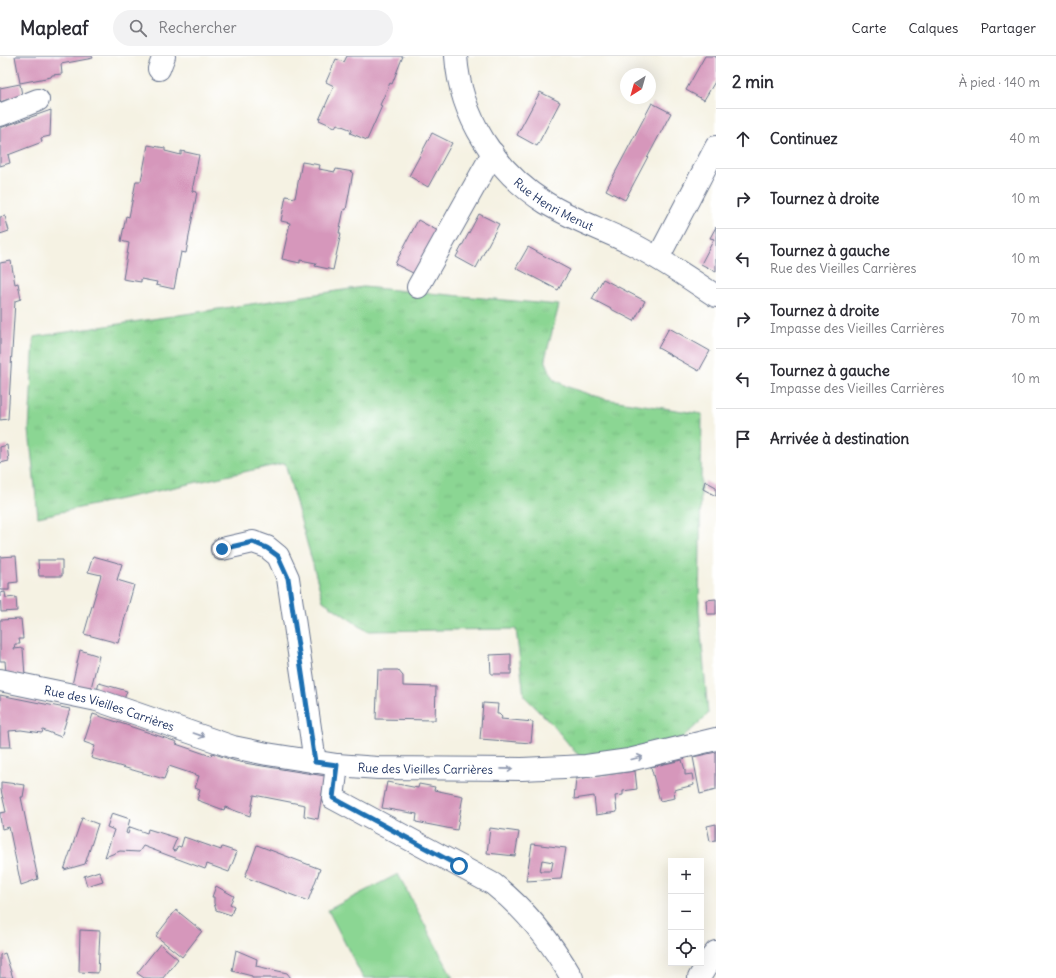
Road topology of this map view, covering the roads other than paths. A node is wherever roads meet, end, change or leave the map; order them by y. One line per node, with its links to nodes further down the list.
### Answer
1 (456, 56): 5 (street, Rue Henri Menut)
2 (38, 100): 3 (street)
3 (0, 115)
4 (716, 147): 6 (street)
5 (493, 153): 6 (street, Rue Henri Menut); 7 (street)
6 (658, 258): 8 (street, Rue Henri Menut)
7 (418, 287)
8 (716, 296)
9 (222, 549): 12 (street)
10 (0, 680): 12 (street, Rue des Vieilles Carrières, one-way to 12)
11 (716, 739): 13 (street, Rue des Vieilles Carrières, one-way to 11)
12 (315, 762): 13 (street, Rue des Vieilles Carrières)
13 (337, 765): 15 (street)
14 (716, 952): 16 (street)
15 (572, 978)
16 (699, 978)

